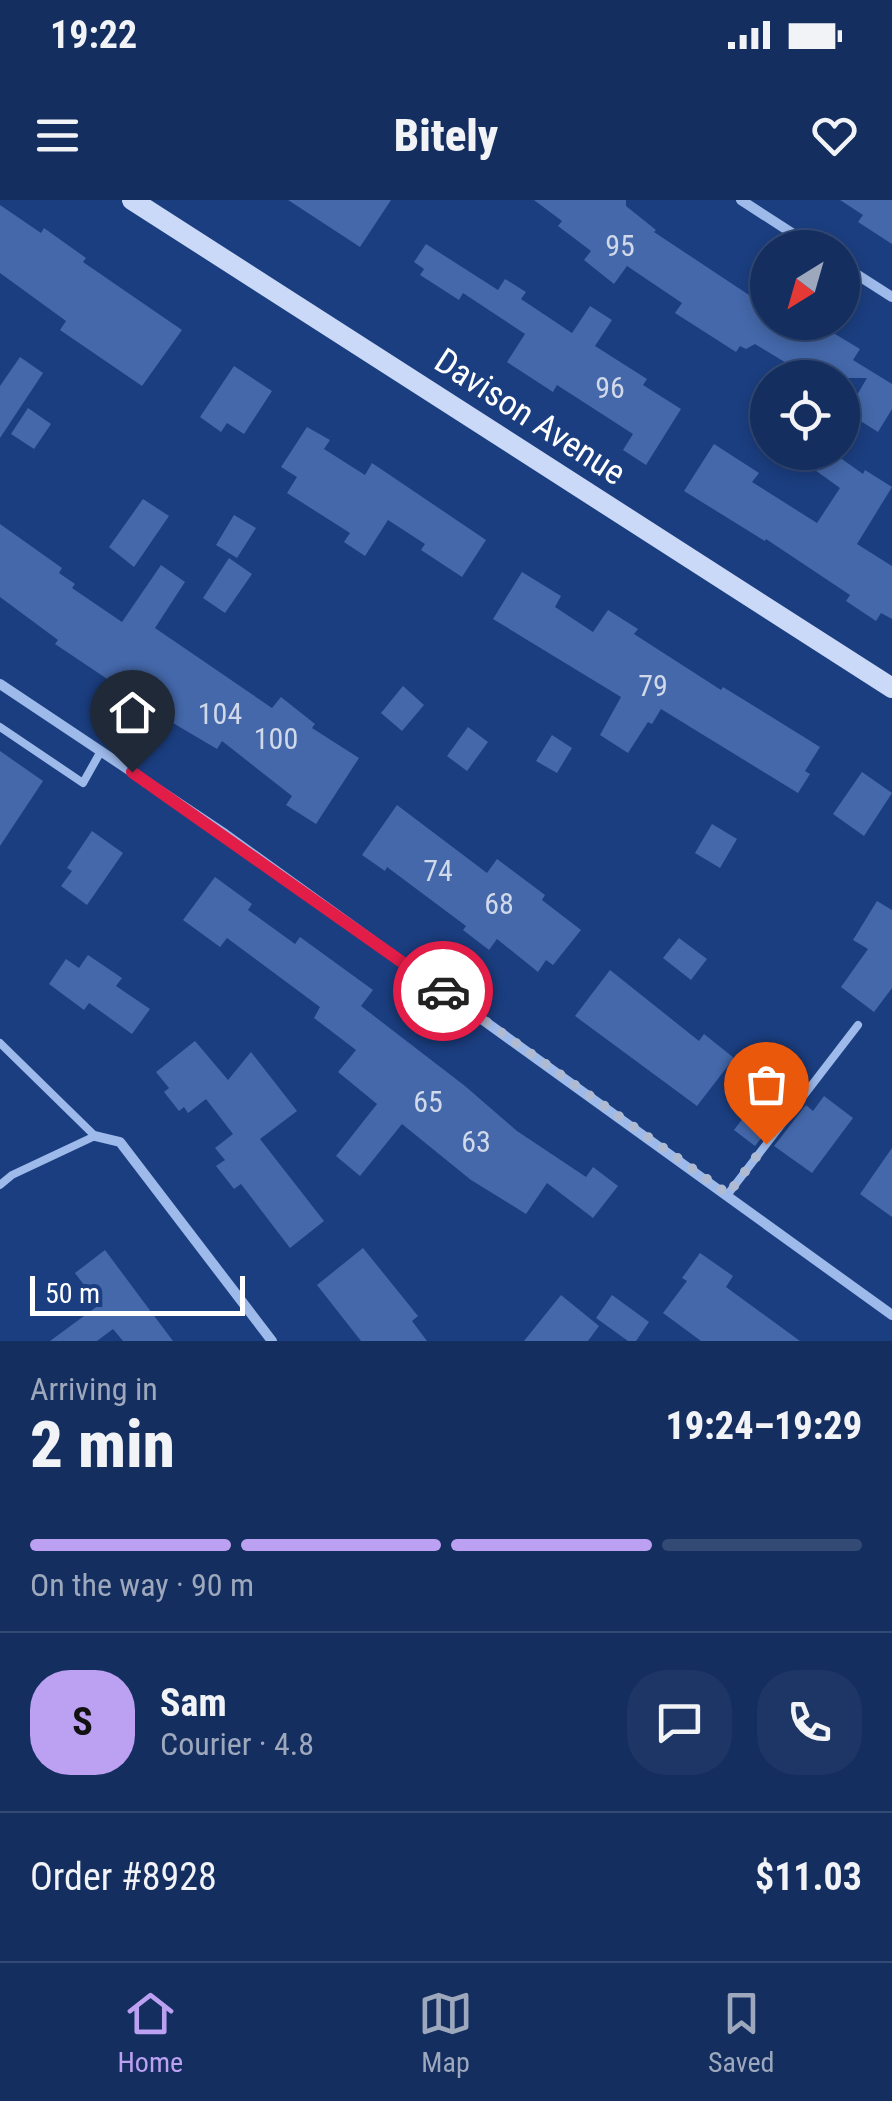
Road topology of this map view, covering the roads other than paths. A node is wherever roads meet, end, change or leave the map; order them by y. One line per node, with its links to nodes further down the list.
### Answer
1 (132, 200): 7 (main road, Davison Avenue)
2 (741, 200): 3 (street)
3 (787, 230)
4 (860, 277): 5 (street)
5 (892, 297)
6 (0, 684): 9 (street)
7 (892, 688)
8 (0, 728): 9 (lane)
9 (101, 751): 14 (street)
10 (858, 1025): 14 (lane)
11 (0, 1043): 12 (lane)
12 (95, 1136): 13 (lane); 16 (street)
13 (0, 1185)
14 (728, 1194): 15 (street)
15 (892, 1314)
16 (272, 1341)

